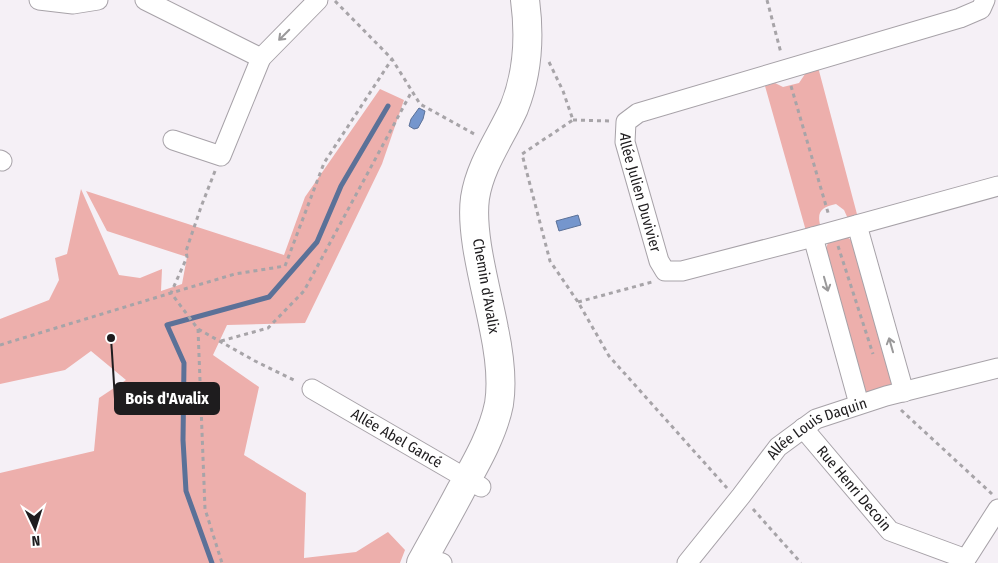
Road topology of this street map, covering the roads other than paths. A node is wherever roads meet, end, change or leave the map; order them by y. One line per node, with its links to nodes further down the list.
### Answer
1 (39, 0): 2 (street)
2 (98, 0)
3 (145, 0): 8 (street)
4 (318, 0): 8 (street, one-way to 8)
5 (525, 0): 18 (street, Chemin d'Avalix)
6 (537, 0): 18 (street, Chemin d'Avalix)
7 (985, 0): 12 (street, Allée Julien Duvivier)
8 (260, 58): 9 (street)
9 (172, 140)
10 (998, 186): 11 (street, Allée Julien Duvivier)
11 (856, 225): 12 (street, Allée Julien Duvivier); 15 (street, one-way to 11)
12 (813, 237): 16 (street, one-way to 16)
13 (998, 368): 15 (street, Allée Louis Daquin)
14 (312, 390): 18 (street, Allée Abel Gancé)
15 (904, 392): 16 (street, Allée Louis Daquin)
16 (860, 404): 17 (street, Allée Louis Daquin)
17 (803, 428): 20 (street, Rue Henri Decoin); 22 (street, Allée Louis Daquin)
18 (474, 483): 21 (street, Chemin d'Avalix)
19 (998, 509): 20 (street, Rue Henri Decoin)
20 (966, 561)
21 (432, 562)
22 (687, 563)

